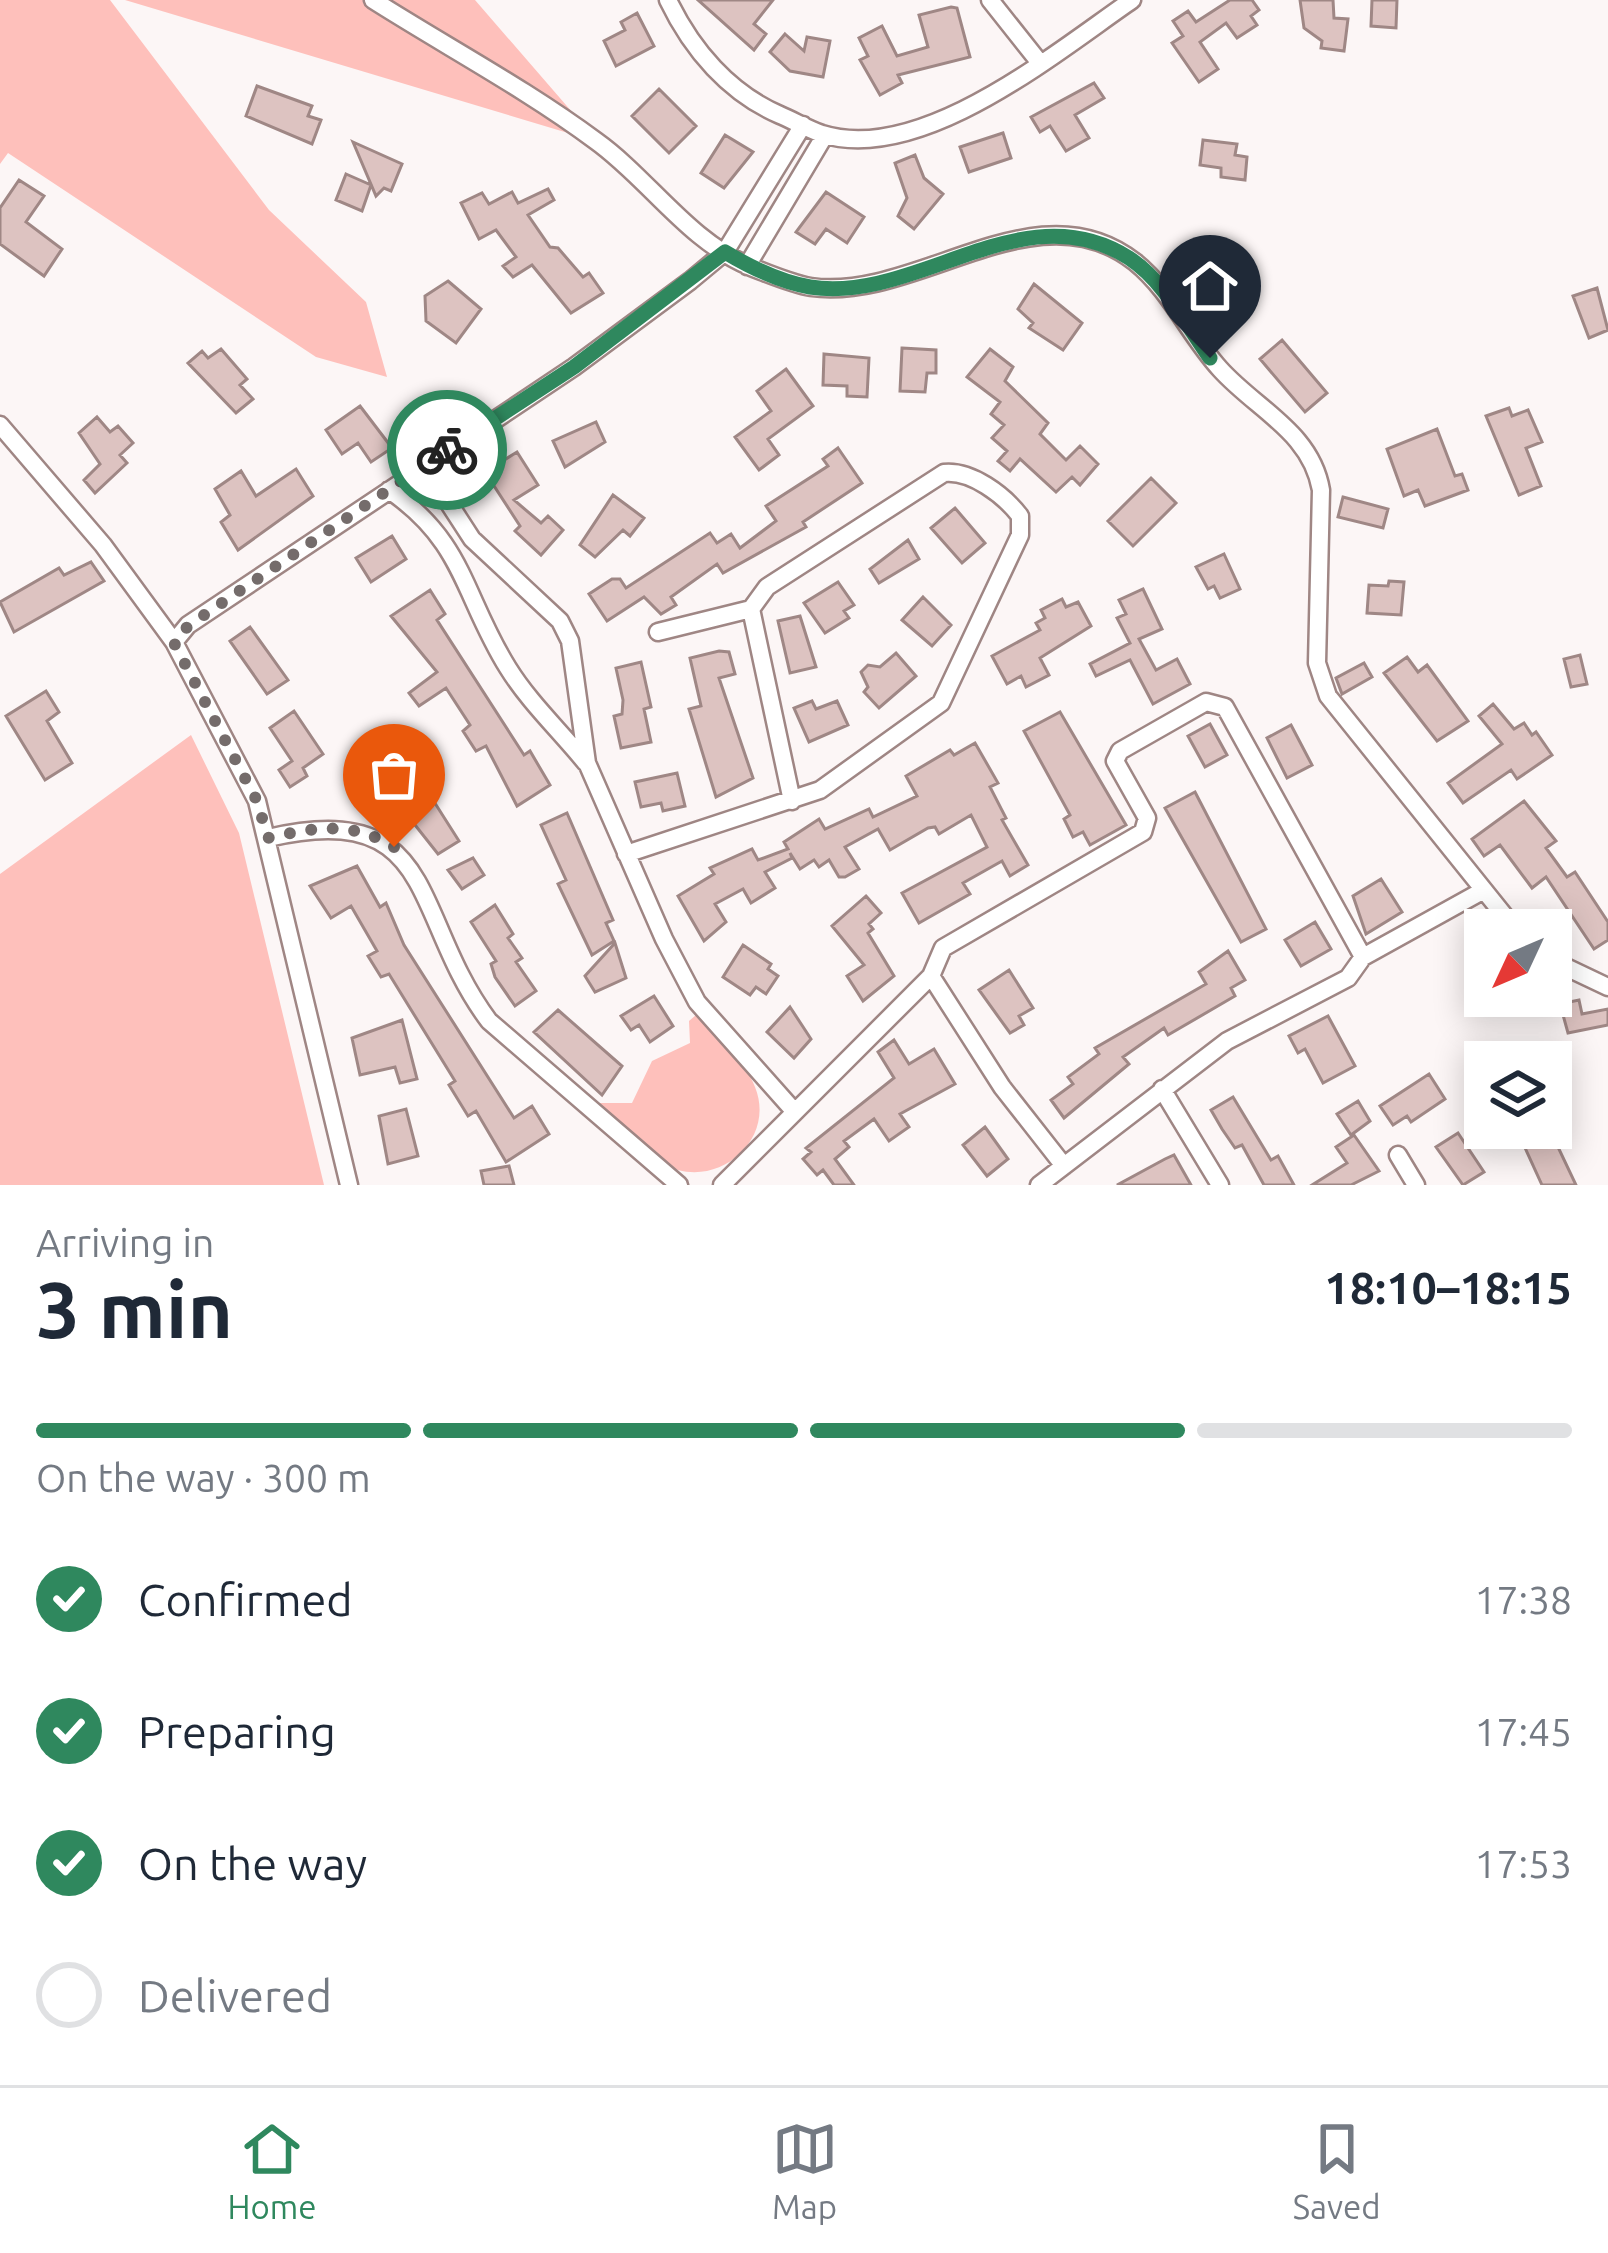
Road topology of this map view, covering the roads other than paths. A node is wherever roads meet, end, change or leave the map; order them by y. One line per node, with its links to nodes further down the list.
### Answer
1 (373, 0): 8 (street)
2 (668, 0): 6 (street)
3 (990, 0): 5 (street)
4 (1132, 0): 5 (street)
5 (1040, 63): 7 (street)
6 (803, 125): 7 (street); 8 (street)
7 (824, 135): 9 (street)
8 (725, 252): 9 (street); 11 (street)
9 (747, 266): 22 (street)
10 (0, 424): 17 (street)
11 (424, 465): 12 (street); 13 (street)
12 (389, 490): 14 (street); 17 (street)
13 (472, 538): 14 (street); 18 (street)
14 (453, 549): 18 (street)
15 (751, 609): 16 (street); 19 (street); 19 (street)
16 (658, 632)
17 (174, 643): 20 (street)
18 (587, 763): 21 (street)
19 (792, 801): 21 (street)
20 (268, 838): 32 (street); 33 (street)
21 (626, 854): 29 (street)
22 (1484, 890): 23 (street); 24 (street)
23 (1499, 909)
24 (1363, 957): 26 (street); 28 (street)
25 (1572, 970): 27 (street)
26 (931, 976): 29 (street); 31 (street)
27 (1608, 987)
28 (1162, 1089): 31 (street); 36 (street)
29 (794, 1112): 34 (street)
30 (1398, 1155): 37 (street)
31 (1064, 1166): 35 (street)
32 (349, 1185)
33 (679, 1185)
34 (722, 1185)
35 (1040, 1185)
36 (1220, 1185)
37 (1416, 1185)

